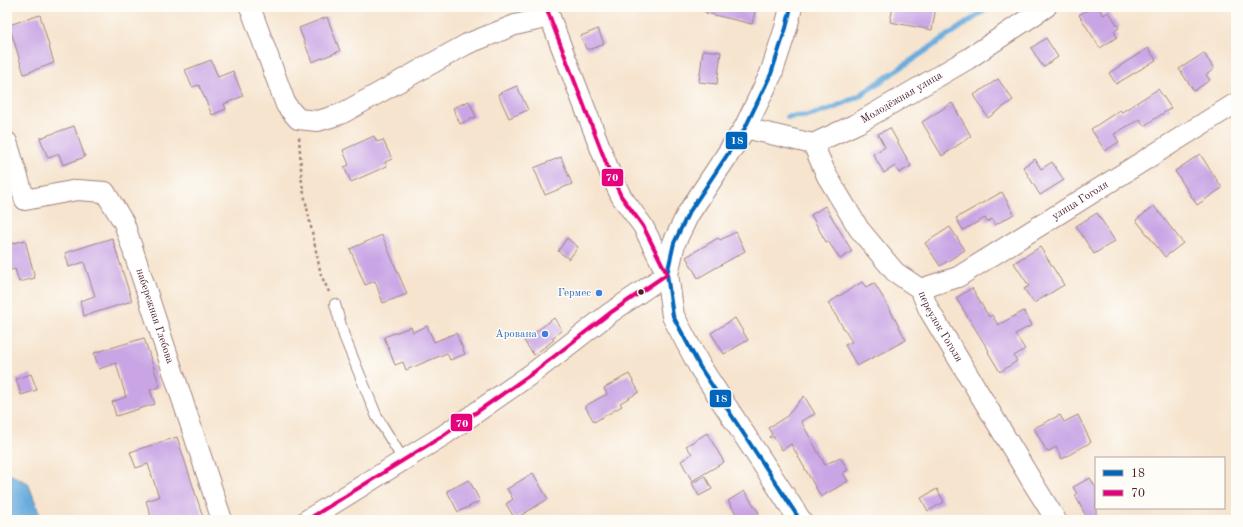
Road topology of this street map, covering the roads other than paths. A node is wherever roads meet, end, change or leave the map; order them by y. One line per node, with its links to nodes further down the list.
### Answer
1 (250, 7): 4 (street)
2 (791, 7): 6 (street)
3 (1046, 7): 8 (street, Молодёжная улица)
4 (548, 12): 9 (street)
5 (1236, 103): 10 (street, улица Гоголя)
6 (746, 128): 8 (street); 9 (street)
7 (7, 142): 13 (street, набережная Глебова)
8 (813, 144): 10 (street, переулок Гоголя)
9 (667, 274): 12 (street); 15 (street)
10 (920, 289): 16 (street, переулок Гоголя)
11 (335, 304): 12 (lane)
12 (404, 461): 14 (street)
13 (222, 520)
14 (307, 520)
15 (800, 520)
16 (1056, 520)

